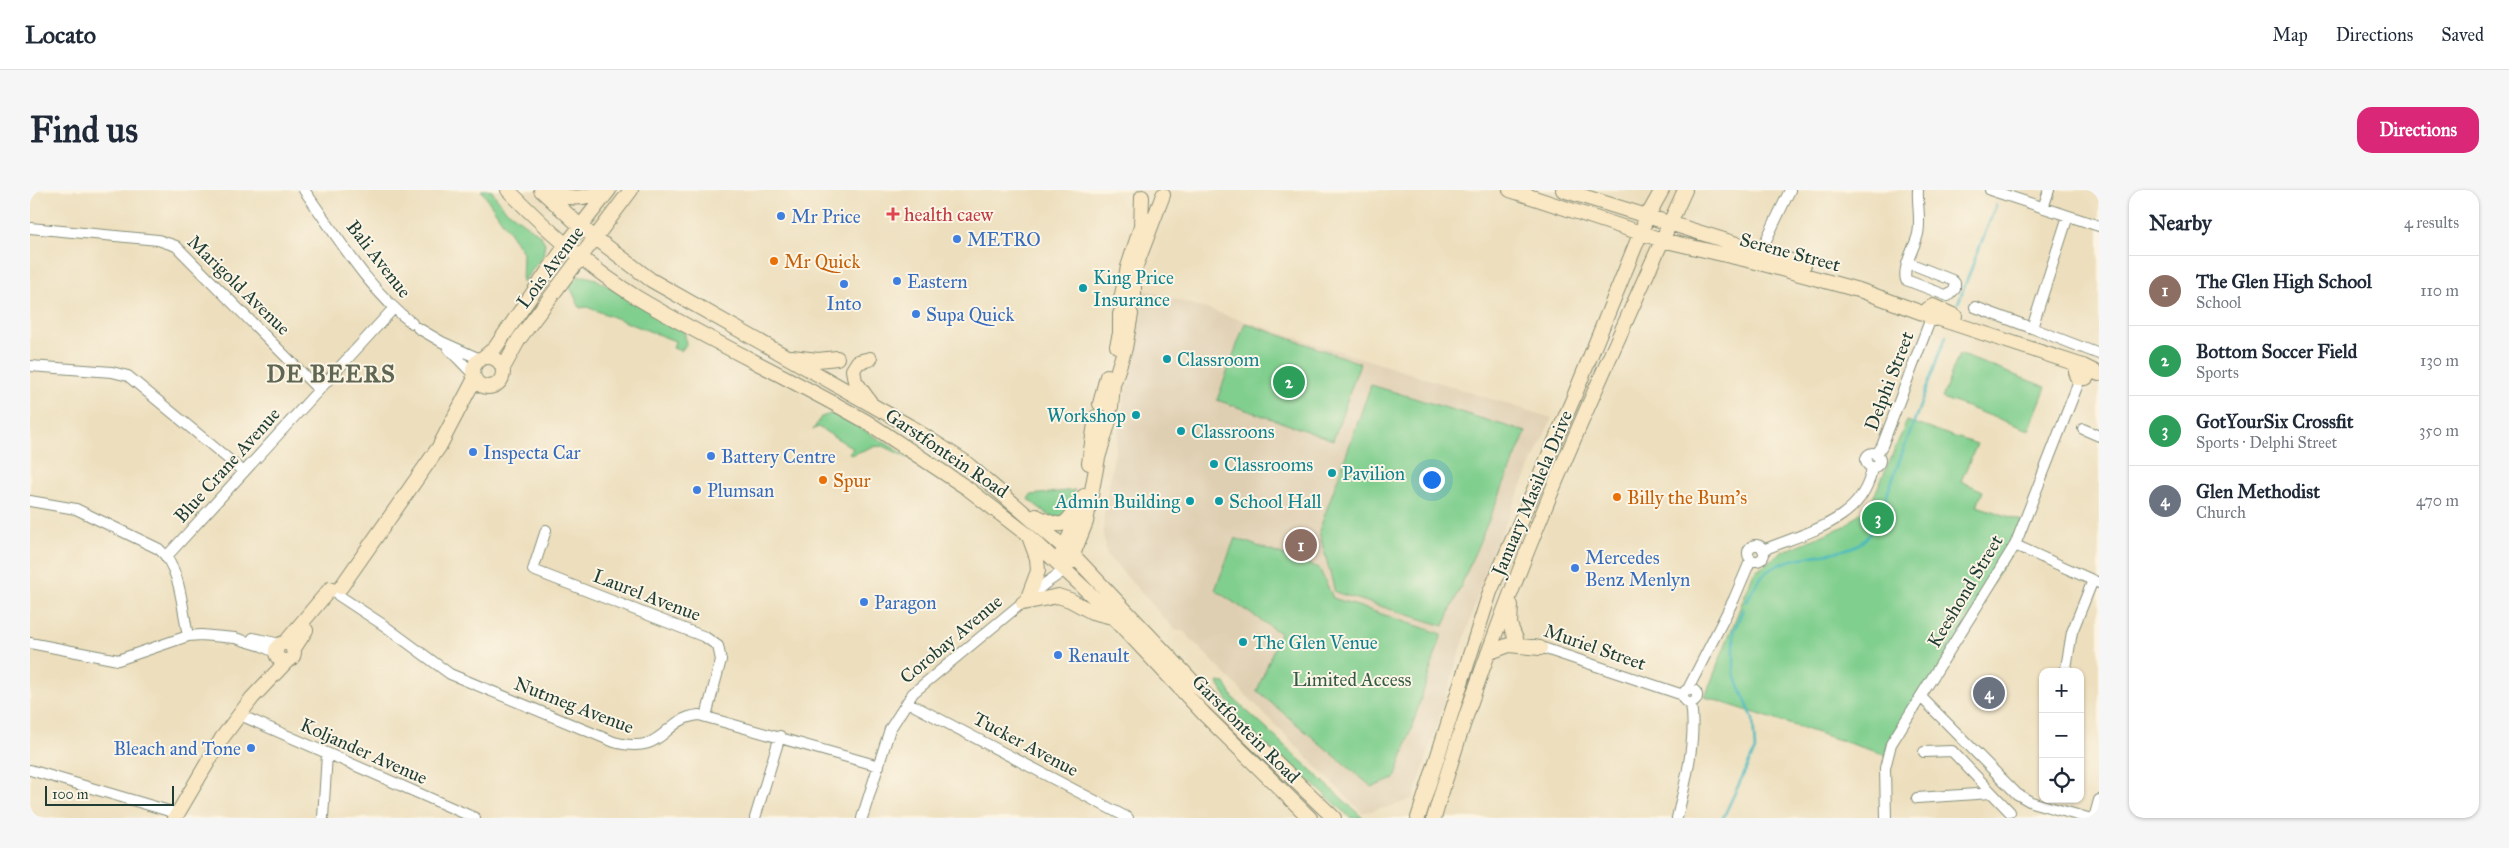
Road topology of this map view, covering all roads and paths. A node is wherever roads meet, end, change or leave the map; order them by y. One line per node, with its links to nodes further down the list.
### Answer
1 (304, 190): 34 (street, Bali Avenue)
2 (508, 190): 28 (main road, Garstfontein Road)
3 (541, 190): 22 (main road, Garstfontein Road)
4 (551, 190): 5 (main road)
5 (602, 190)
6 (609, 190): 22 (main road, Lois Avenue)
7 (631, 190): 26 (main road, Lois Avenue)
8 (1510, 190): 25 (main road, Serene Street)
9 (1662, 190): 20 (main road, January Masilela Drive)
10 (1685, 190): 21 (main road, January Masilela Drive)
11 (1790, 190): 30 (street)
12 (1918, 190): 31 (street)
13 (1990, 190): 18 (street)
14 (2049, 190): 18 (street)
15 (1570, 191): 20 (main road, Serene Street)
16 (1164, 192): 17 (main road, Corobay Avenue); 32 (main road, Corobay Avenue)
17 (1141, 193): 32 (main road, Corobay Avenue)
18 (2043, 208): 19 (street)
19 (2068, 216): 23 (street); 36 (street)
20 (1647, 217): 21 (main road, Serene Street); 25 (main road, January Masilela Drive)
21 (1670, 223): 27 (main road, January Masilela Drive); 30 (main road, Serene Street)
22 (580, 226): 26 (main road, Garstfontein Road); 28 (main road, Lois Avenue)
23 (2099, 226)
24 (30, 228): 47 (street, Marigold Avenue)
25 (1641, 233): 27 (main road, Serene Street); 75 (main road, January Masilela Drive)
26 (596, 238): 29 (main road, Lois Avenue); 39 (main road, Garstfontein Road)
27 (1662, 240): 30 (main road, Serene Street); 64 (main road, January Masilela Drive)
28 (566, 245): 29 (main road, Garstfontein Road); 40 (main road, Lois Avenue)
29 (581, 257): 44 (main road, Lois Avenue); 57 (main road, Garstfontein Road)
30 (1759, 257): 35 (main road, Serene Street)
31 (1909, 263): 31 (street)
32 (1126, 307): 49 (main road, Corobay Avenue)
33 (1975, 307): 36 (street)
34 (393, 309): 37 (street, Bali Avenue); 47 (street, Blue Crane Avenue)
35 (1933, 313): 45 (main road, Serene Street); 76 (street, Delphi Street)
36 (2032, 328): 38 (street)
37 (442, 342): 40 (street, Bali Avenue); 46 (street, Bali Avenue)
38 (2099, 354)
39 (784, 356): 41 (main road); 48 (main road, Garstfontein Road)
40 (482, 358): 44 (main road); 46 (main road)
41 (837, 358)
42 (870, 359): 48 (main road)
43 (30, 366): 52 (street)
44 (502, 368): 46 (main road)
45 (2087, 375): 58 (street, Keeshond Street)
46 (477, 380): 63 (main road)
47 (319, 390): 52 (street, Blue Crane Avenue)
48 (872, 405): 55 (main road, Garstfontein Road)
49 (1104, 412): 53 (main road, Corobay Avenue); 59 (main road, Corobay Avenue)
50 (2083, 429): 51 (street)
51 (2099, 436)
52 (244, 472): 60 (street, Blue Crane Avenue)
53 (1084, 496): 55 (main road); 59 (main road, Corobay Avenue)
54 (30, 501): 60 (street)
55 (1024, 510): 59 (main road, Garstfontein Road)
56 (546, 530): 80 (street, Laurel Avenue)
57 (1029, 536): 61 (main road, Garstfontein Road); 65 (main road)
58 (2015, 545): 62 (street); 77 (street, Keeshond Street)
59 (1070, 552): 61 (main road, Corobay Avenue); 98 (main road, Garstfontein Road)
60 (167, 556): 68 (street)
61 (1061, 567): 65 (street, Corobay Avenue); 66 (main road, Garstfontein Road)
62 (2096, 582): 74 (street)
63 (337, 590): 72 (main road); 80 (street, Nutmeg Avenue)
64 (1510, 595): 67 (main road, January Masilela Drive); 69 (main road)
65 (1025, 602): 66 (main road); 78 (street, Corobay Avenue)
66 (1112, 617): 97 (main road, Garstfontein Road)
67 (1496, 632): 69 (street, Muriel Street); 73 (main road, January Masilela Drive); 75 (main road)
68 (188, 636): 70 (street); 72 (street)
69 (1516, 639): 71 (street, Muriel Street)
70 (30, 642)
71 (1540, 648): 73 (main road); 76 (street, Muriel Street)
72 (283, 651): 79 (main road)
73 (1488, 653): 100 (main road, January Masilela Drive)
74 (2066, 668)
75 (1460, 686): 99 (main road, January Masilela Drive)
76 (1689, 692): 101 (street)
77 (1922, 698): 87 (street); 102 (street, Keeshond Street)
78 (907, 702): 84 (street, Corobay Avenue); 96 (street, Tucker Avenue)
79 (240, 714): 83 (street, Koljander Avenue); 91 (main road)
80 (706, 716): 81 (street, Nutmeg Avenue)
81 (780, 736): 84 (street, Nutmeg Avenue); 94 (street)
82 (1924, 752): 86 (street)
83 (326, 754): 92 (street); 93 (street, Koljander Avenue)
84 (878, 766): 95 (street, Corobay Avenue)
85 (30, 770): 91 (street)
86 (1991, 794): 88 (street); 90 (street)
87 (2017, 794): 90 (street); 103 (street)
88 (1916, 798)
89 (2099, 800): 104 (street)
90 (2008, 815)
91 (175, 816)
92 (323, 818)
93 (475, 818)
94 (756, 818)
95 (862, 818)
96 (1128, 818)
97 (1310, 818)
98 (1334, 818)
99 (1418, 818)
100 (1434, 818)
101 (1677, 818)
102 (1886, 818)
103 (2088, 818)
104 (2094, 818)

